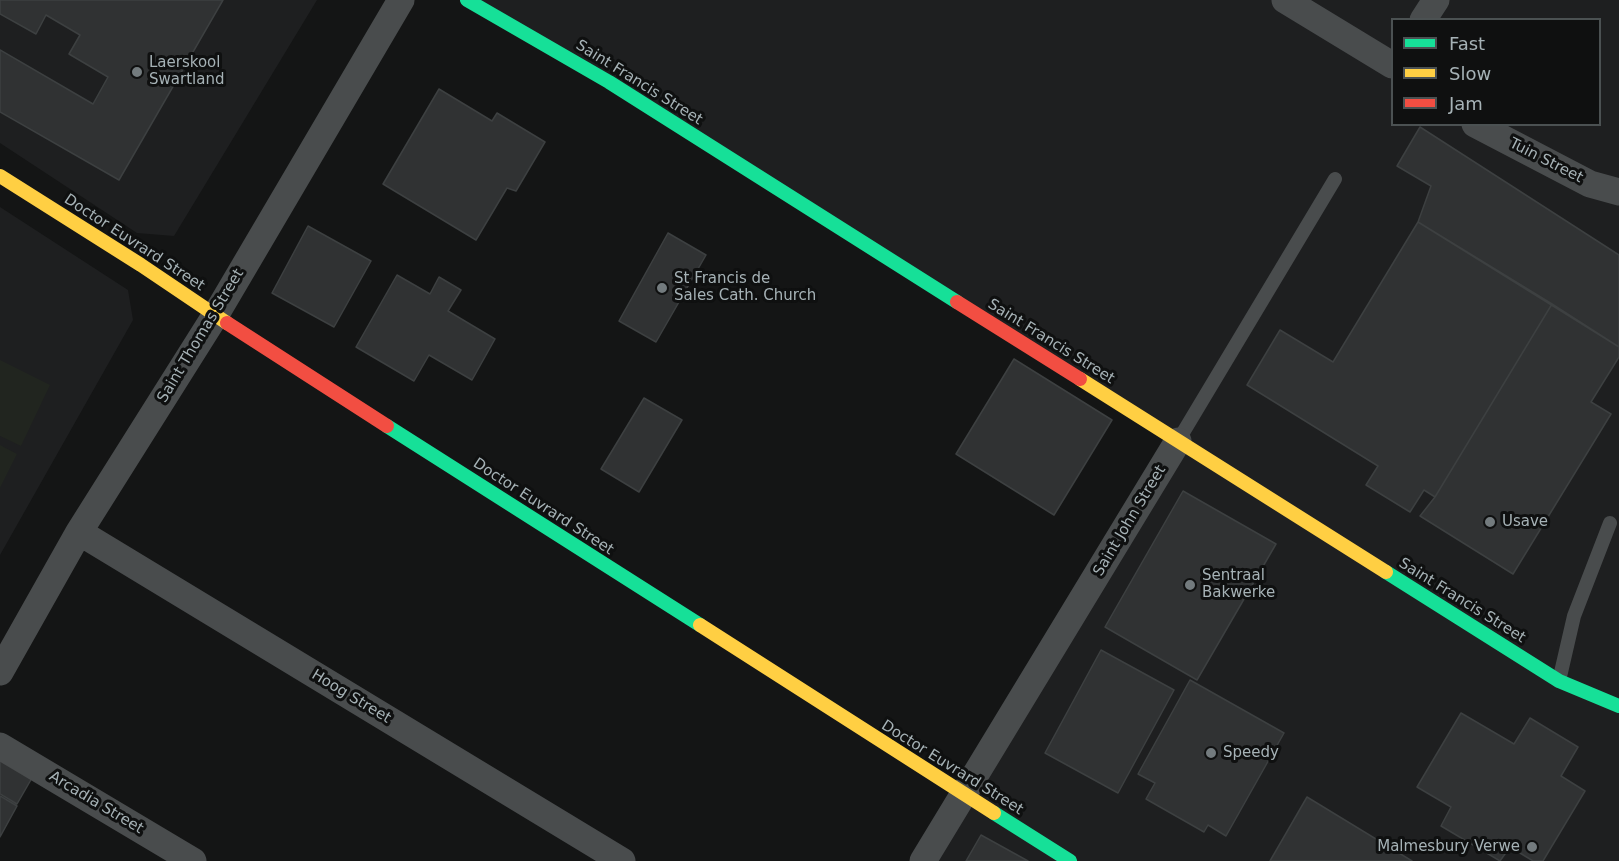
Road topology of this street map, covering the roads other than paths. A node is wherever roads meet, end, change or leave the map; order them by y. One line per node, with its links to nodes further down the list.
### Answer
1 (401, 0): 9 (street, Saint Thomas Street)
2 (467, 0): 10 (street, Saint Francis Street)
3 (1285, 0): 4 (street)
4 (1390, 59)
5 (1478, 126): 8 (street, Tuin Street)
6 (0, 176): 9 (street, Doctor Euvrard Street)
7 (1335, 179): 10 (lane, Saint John Street)
8 (1619, 192)
9 (214, 316): 12 (street, Saint Thomas Street); 17 (street, Doctor Euvrard Street)
10 (1178, 441): 14 (street, Saint Francis Street); 17 (street, Saint John Street)
11 (1610, 523): 14 (lane)
12 (79, 532): 13 (street, Saint Thomas Street); 19 (street, Hoog Street)
13 (0, 672)
14 (1559, 681): 15 (street, Saint Francis Street)
15 (1619, 706)
16 (0, 746): 18 (street, Arcadia Street)
17 (964, 796): 20 (street, Saint John Street); 21 (street, Doctor Euvrard Street)
18 (193, 861)
19 (622, 861)
20 (923, 861)
21 (1070, 861)

